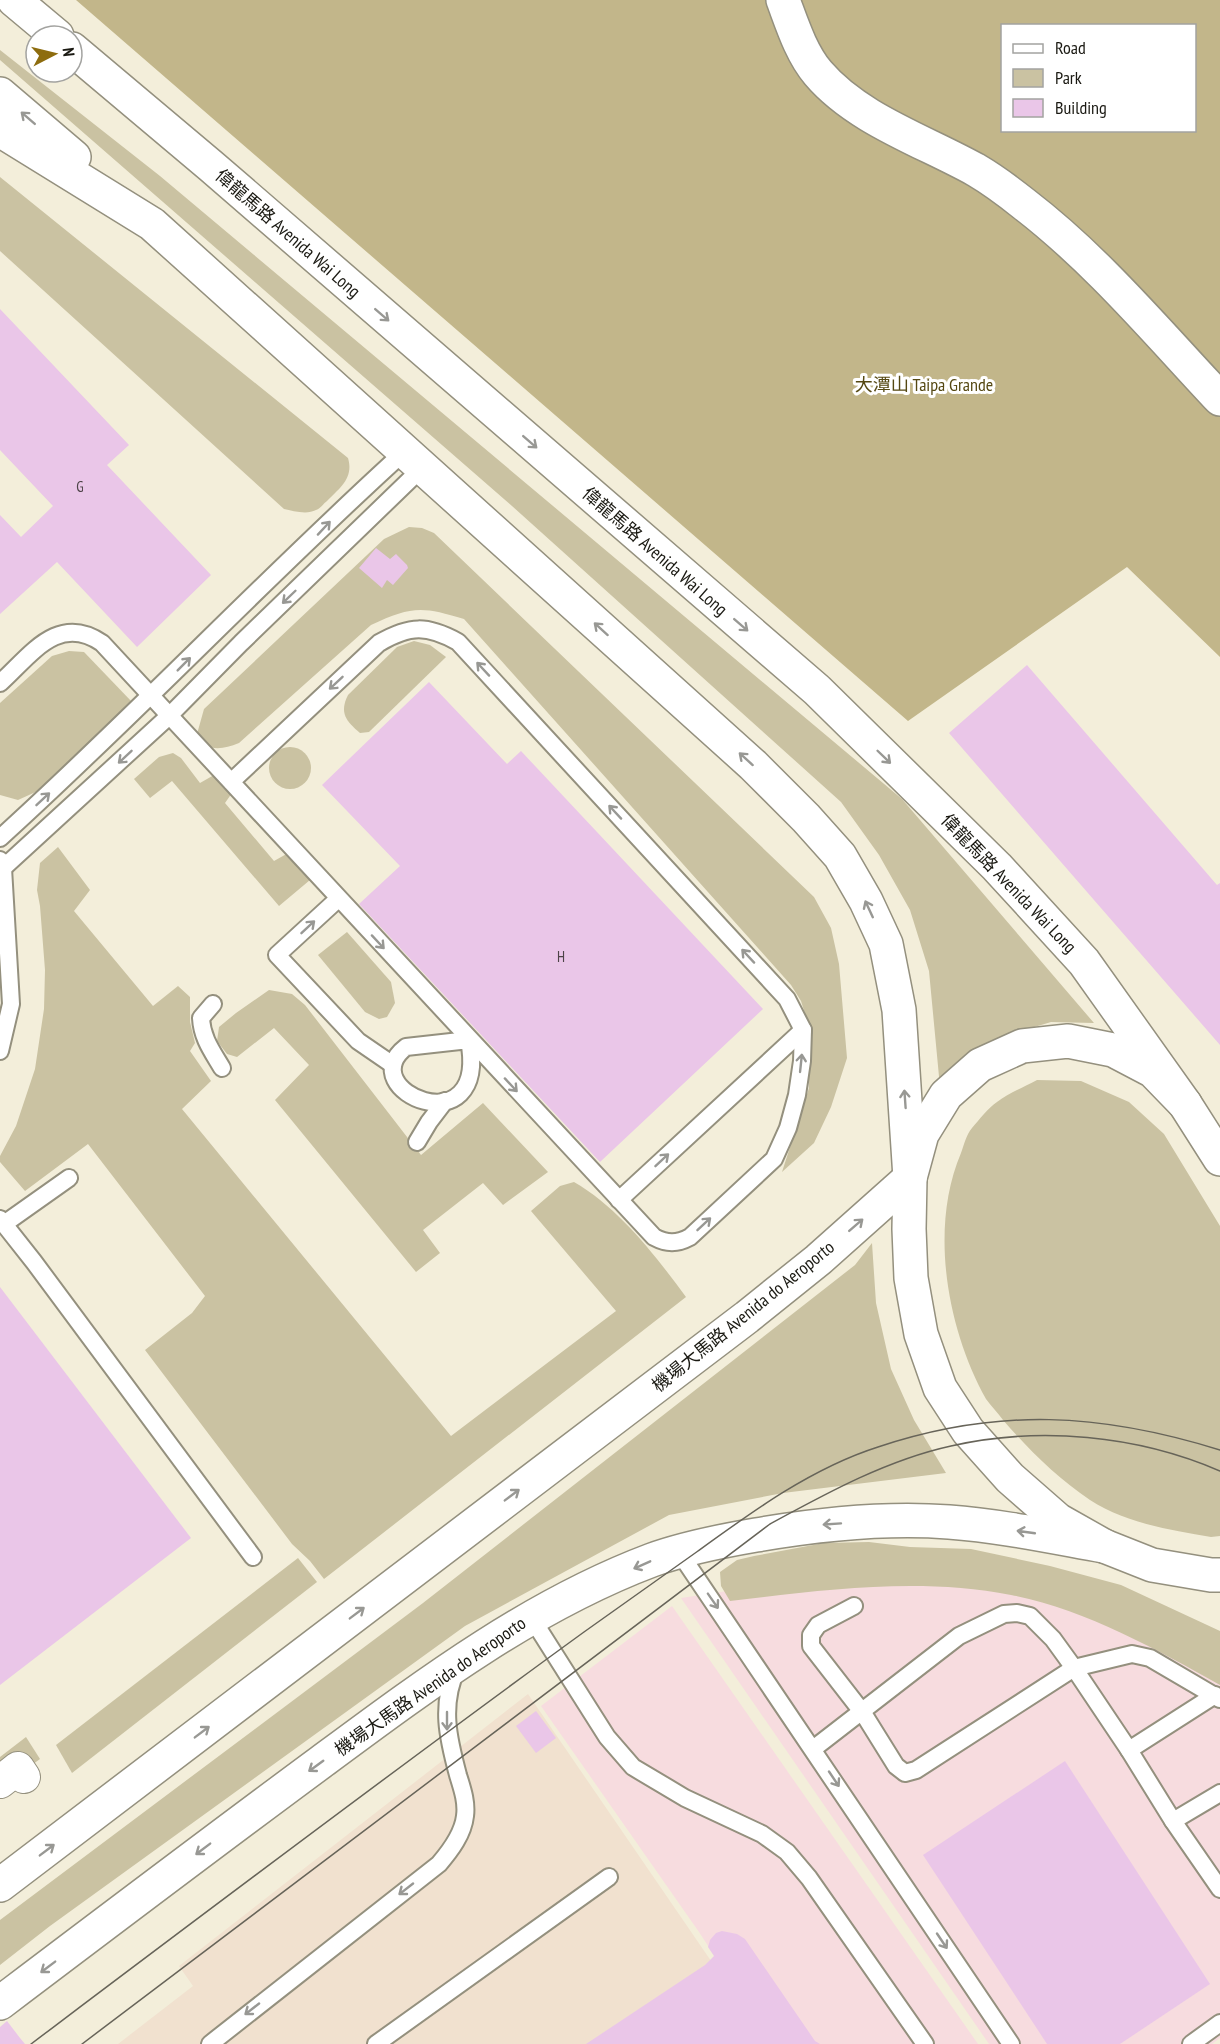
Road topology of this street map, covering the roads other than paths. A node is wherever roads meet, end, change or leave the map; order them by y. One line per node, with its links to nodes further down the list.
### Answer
1 (14, 0): 5 (main road)
2 (783, 0): 12 (main road)
3 (0, 5): 4 (main road)
4 (25, 24)
5 (43, 24)
6 (84, 59): 10 (main road, 偉龍馬路 Avenida Wai Long)
7 (84, 69): 10 (main road)
8 (0, 94): 11 (main road, one-way to 8)
9 (0, 130): 11 (main road)
10 (211, 166): 28 (main road, 偉龍馬路 Avenida Wai Long, one-way to 28)
11 (152, 224): 13 (main road)
12 (1220, 399)
13 (413, 460): 15 (lane, one-way to 13); 16 (lane, one-way to 16); 32 (main road, one-way to 13)
14 (0, 683): 15 (lane)
15 (151, 697): 16 (lane); 18 (lane, one-way to 15)
16 (168, 717): 17 (lane); 19 (lane, one-way to 19)
17 (231, 782): 20 (lane); 22 (lane, one-way to 17)
18 (0, 838)
19 (2, 864): 24 (lane)
20 (338, 899): 23 (lane, one-way to 23); 25 (lane, one-way to 20)
21 (213, 1004): 26 (lane)
22 (803, 1030): 33 (lane, one-way to 22); 33 (lane, one-way to 22)
23 (469, 1040): 25 (lane); 27 (lane); 33 (lane, one-way to 33)
24 (0, 1051)
25 (393, 1065): 27 (lane)
26 (222, 1068)
27 (446, 1101): 29 (lane)
28 (1199, 1114): 30 (main road); 32 (main road)
29 (417, 1142)
30 (1220, 1159)
31 (69, 1178): 34 (lane)
32 (910, 1178): 35 (main road); 53 (main road, 機場大馬路 Avenida do Aeroporto, one-way to 32)
33 (618, 1200)
34 (2, 1222): 37 (lane)
35 (1104, 1546): 36 (main road, 機場大馬路 Avenida do Aeroporto, one-way to 36); 38 (main road)
36 (679, 1552): 42 (main road, 機場大馬路 Avenida do Aeroporto, one-way to 42); 47 (lane, one-way to 47)
37 (253, 1557)
38 (1152, 1565): 39 (main road); 40 (main road)
39 (1220, 1575)
40 (1220, 1595)
41 (854, 1606): 46 (lane)
42 (531, 1617): 43 (main road, 機場大馬路 Avenida do Aeroporto); 58 (lane)
43 (459, 1664): 54 (main road, 機場大馬路 Avenida do Aeroporto, one-way to 54); 56 (lane, one-way to 56)
44 (1074, 1668): 45 (lane); 46 (lane); 46 (lane); 48 (lane)
45 (1218, 1697): 48 (lane)
46 (863, 1713): 47 (lane)
47 (813, 1749): 59 (lane, one-way to 59)
48 (1129, 1750): 50 (lane)
49 (1220, 1793): 50 (lane)
50 (1173, 1821): 52 (lane)
51 (609, 1877): 57 (lane)
52 (1217, 1879)
53 (0, 1885)
54 (0, 2003)
55 (1220, 2024): 60 (lane)
56 (213, 2042)
57 (376, 2044)
58 (925, 2044)
59 (1011, 2044)
60 (1191, 2044)

